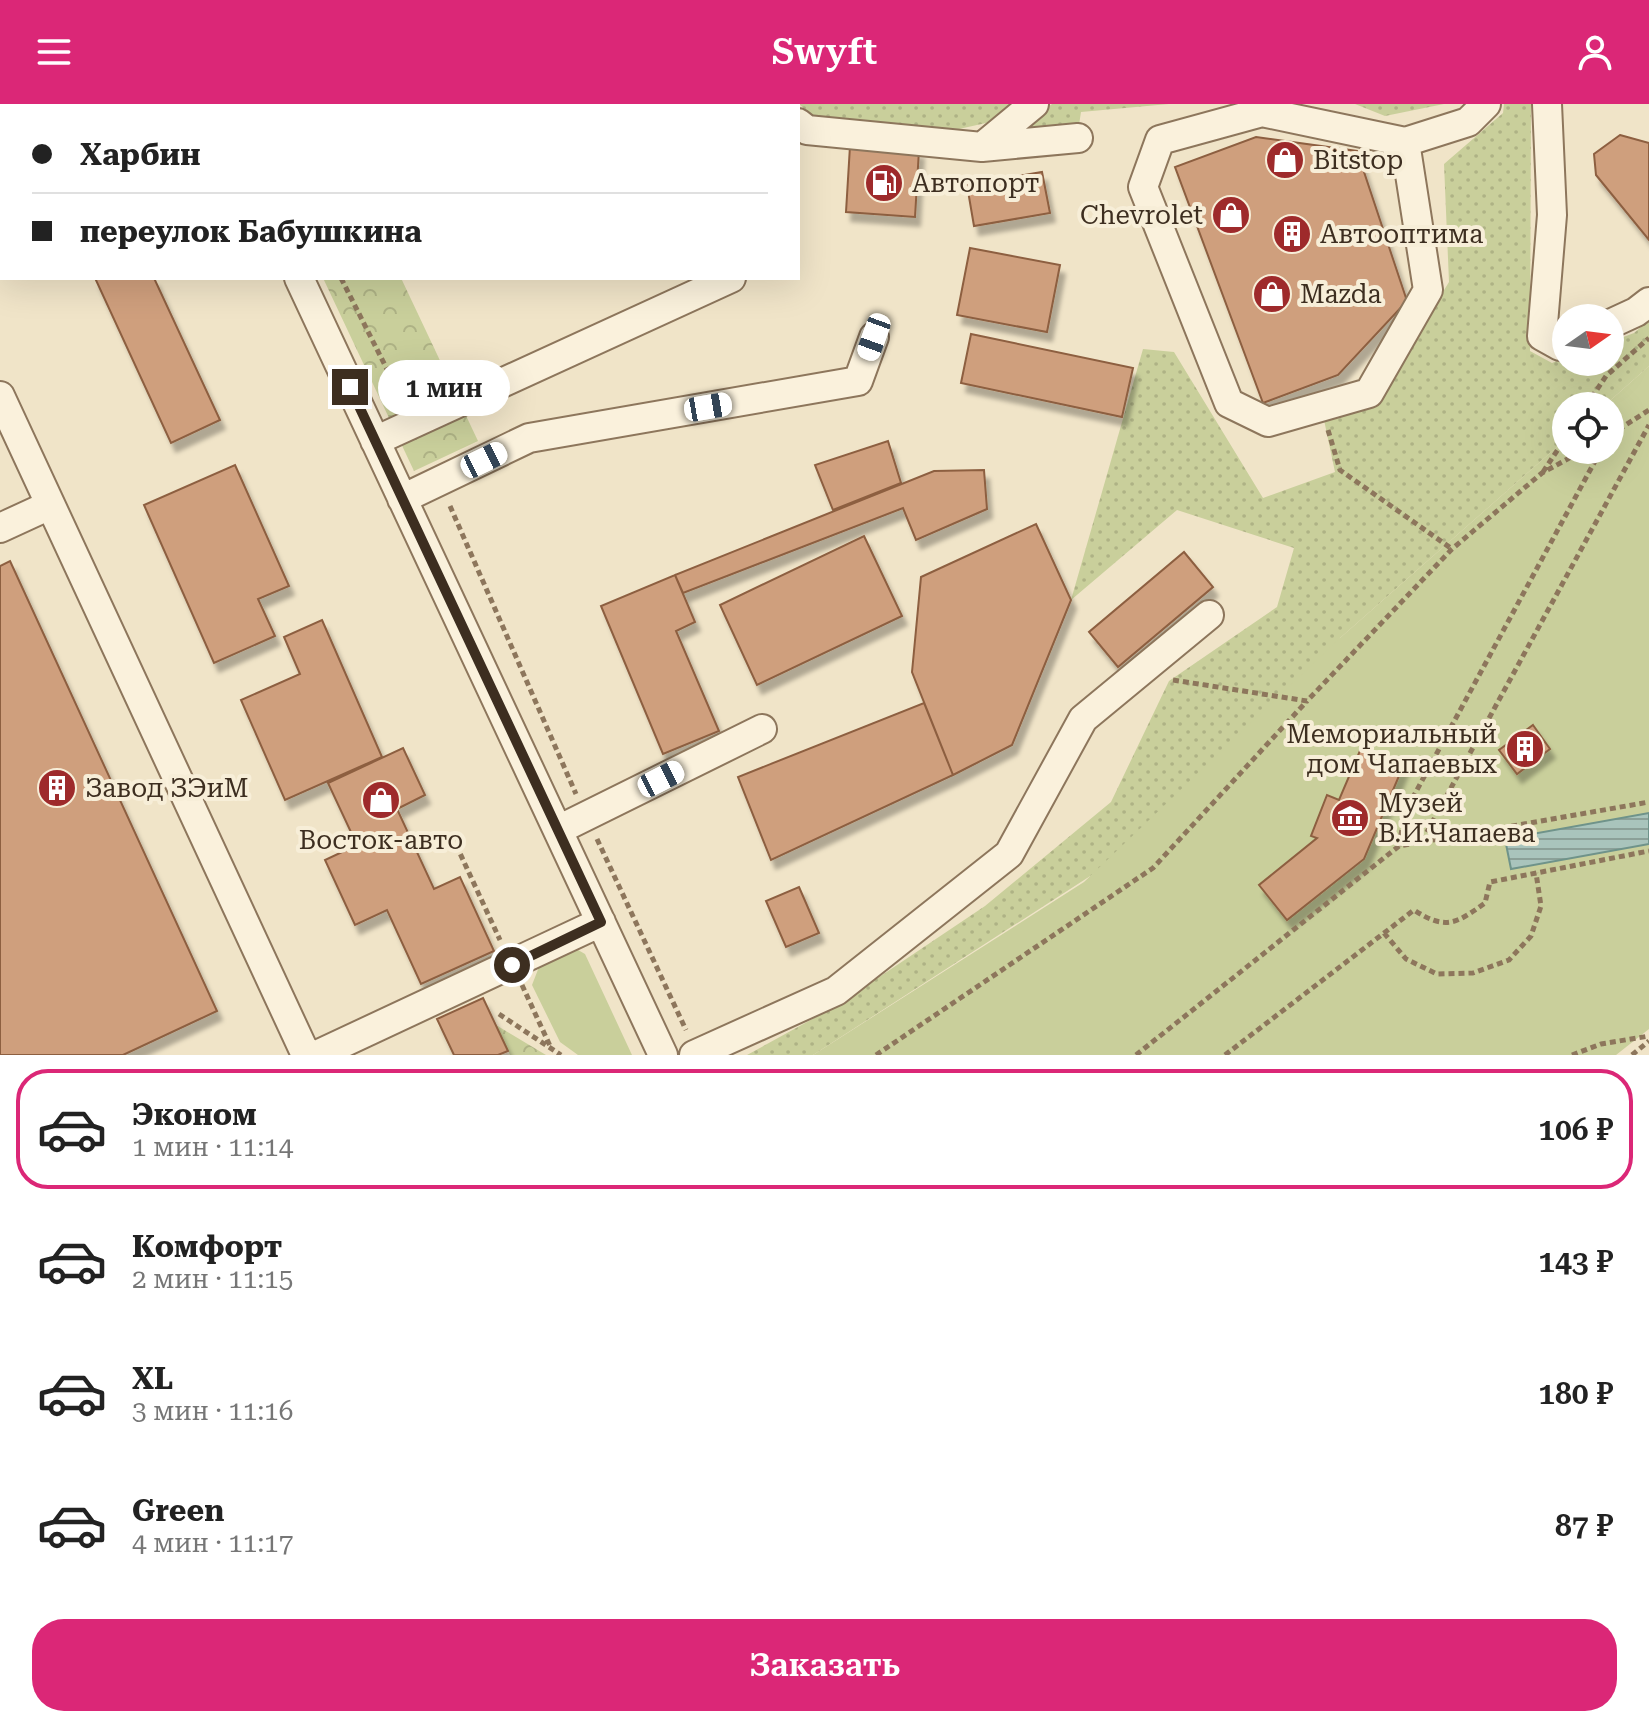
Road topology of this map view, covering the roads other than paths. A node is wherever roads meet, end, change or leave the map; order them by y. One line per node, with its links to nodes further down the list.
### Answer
1 (1034, 104): 7 (lane)
2 (1486, 104): 6 (lane)
3 (1547, 104): 13 (lane)
4 (800, 125): 7 (lane)
5 (1078, 138): 7 (lane)
6 (1405, 142): 6 (lane)
7 (982, 147)
8 (300, 280): 15 (lane)
9 (727, 280): 15 (lane)
10 (1649, 302): 11 (lane)
11 (1624, 318)
12 (874, 337): 16 (lane)
13 (1552, 342)
14 (0, 396): 17 (lane)
15 (375, 441): 16 (lane)
16 (402, 499): 21 (lane)
17 (50, 505): 18 (lane); 24 (lane)
18 (0, 528)
19 (1209, 615): 23 (lane)
20 (762, 729): 21 (lane)
21 (558, 830): 22 (lane)
22 (601, 922): 25 (lane); 26 (lane)
23 (696, 1054)
24 (306, 1055)
25 (317, 1055)
26 (663, 1055)

